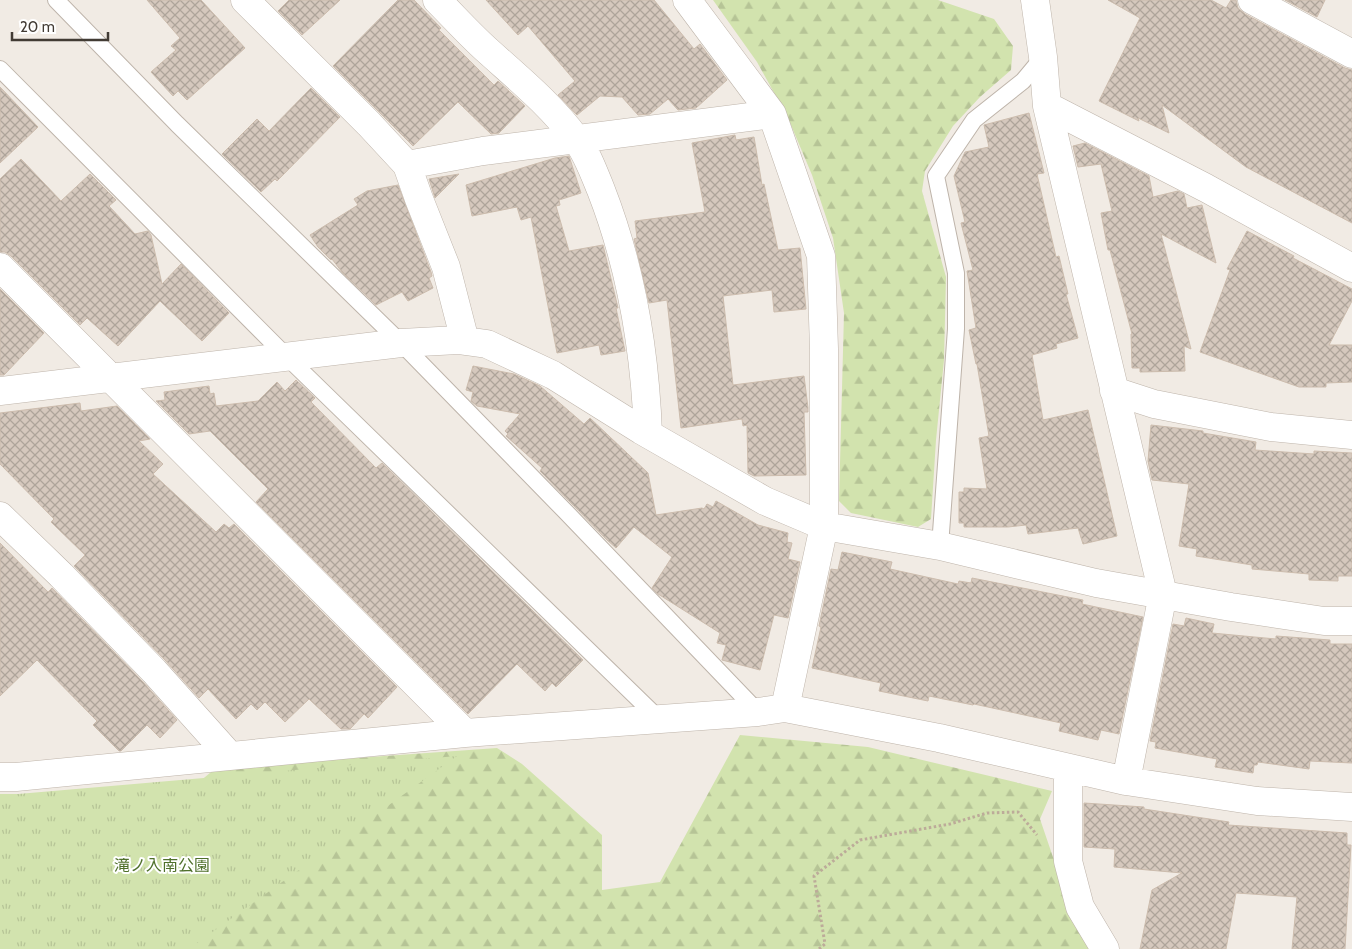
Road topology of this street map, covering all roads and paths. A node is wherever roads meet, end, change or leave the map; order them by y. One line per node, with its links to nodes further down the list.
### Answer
1 (56, 0): 17 (lane)
2 (245, 0): 13 (street)
3 (437, 0): 12 (street)
4 (687, 0): 11 (street)
5 (1035, 0): 8 (street)
6 (1252, 0): 7 (street)
7 (1352, 54)
8 (1044, 57): 10 (street); 26 (lane)
9 (0, 69): 18 (lane)
10 (1047, 106): 15 (street); 21 (street)
11 (772, 114): 12 (street); 25 (street)
12 (577, 140): 13 (street); 22 (street)
13 (407, 165): 16 (street)
14 (0, 267): 19 (street)
15 (1352, 268)
16 (465, 341): 17 (street); 22 (street)
17 (401, 343): 18 (street); 30 (lane)
18 (286, 356): 19 (street); 31 (lane)
19 (110, 377): 20 (street); 32 (street)
20 (0, 390)
21 (1114, 390): 23 (street); 27 (street)
22 (648, 434): 25 (street)
23 (1352, 435)
24 (0, 516): 33 (street)
25 (824, 526): 26 (street); 29 (street)
26 (940, 546): 27 (street)
27 (1163, 594): 28 (street); 36 (street)
28 (1352, 621)
29 (785, 708): 30 (street); 34 (street)
30 (758, 712): 31 (street)
31 (659, 719): 32 (street)
32 (465, 733): 33 (street)
33 (230, 756): 35 (street)
34 (1068, 768): 36 (street); 38 (street)
35 (5, 771)
36 (1126, 780): 37 (street)
37 (1352, 807)
38 (1068, 861): 39 (path); 40 (street)
39 (819, 949)
40 (1105, 949)

